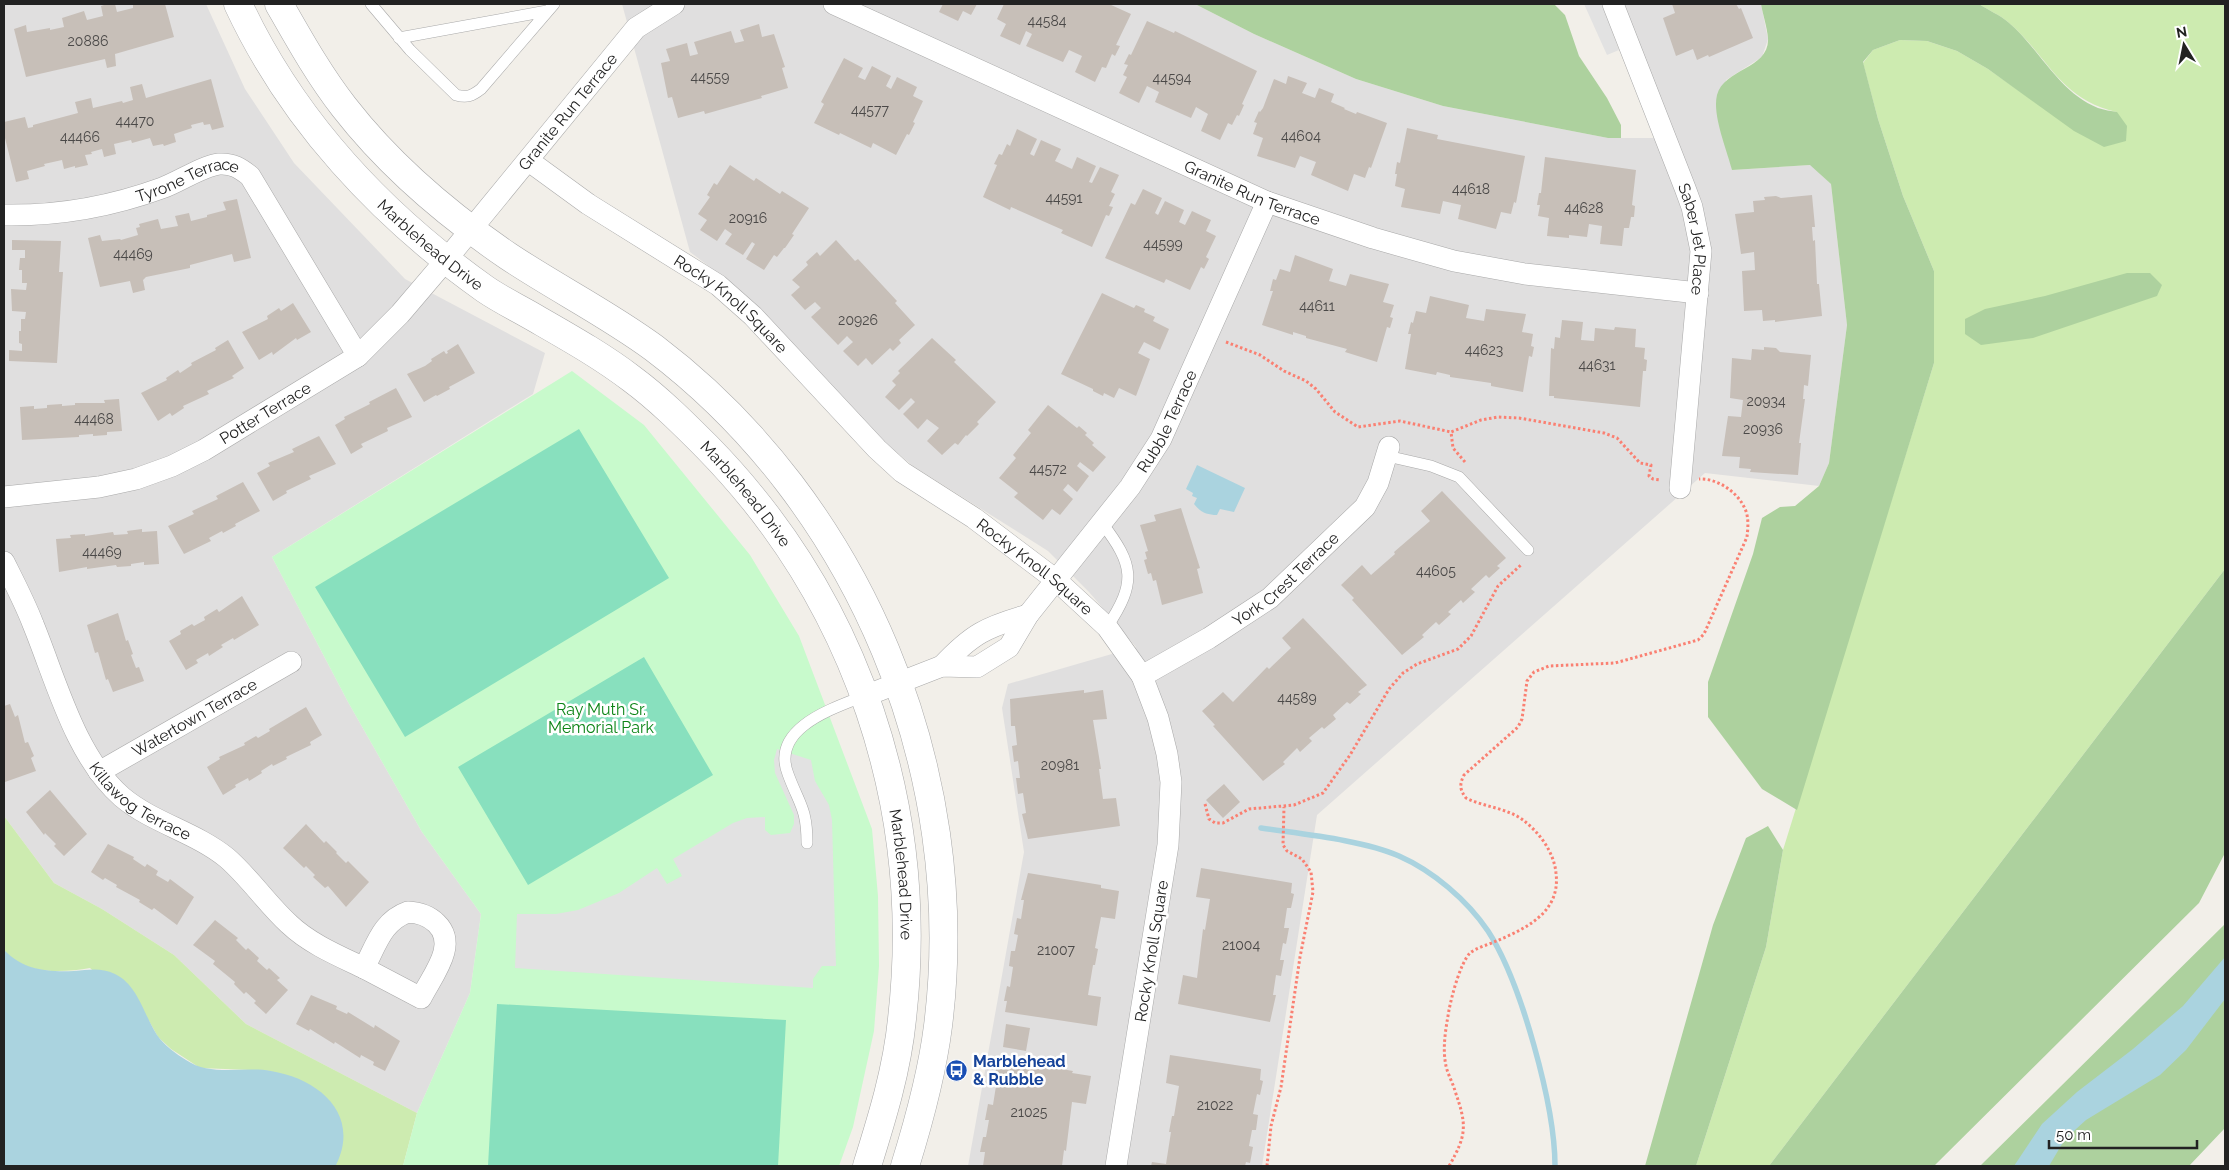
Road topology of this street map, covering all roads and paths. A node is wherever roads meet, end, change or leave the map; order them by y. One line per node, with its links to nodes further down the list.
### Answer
1 (238, 4): 13 (street, Marblehead Drive)
2 (279, 4): 12 (street)
3 (371, 4): 8 (lane)
4 (674, 4): 9 (street, Granite Run Terrace)
5 (834, 4): 10 (street, Granite Run Terrace)
6 (1613, 4): 14 (street, Saber Jet Place)
7 (550, 8): 8 (lane); 8 (lane)
8 (399, 38)
9 (529, 161): 12 (street, Granite Run Terrace); 25 (street, Rocky Knoll Square)
10 (1267, 202): 14 (street, Granite Run Terrace); 22 (street, Rubble Terrace)
11 (4, 216): 16 (street, Tyrone Terrace)
12 (471, 230): 13 (street, Potter Terrace); 29 (street)
13 (446, 260): 16 (street, Potter Terrace); 30 (street, Marblehead Drive)
14 (1698, 293): 20 (street, Saber Jet Place)
15 (1223, 341): 17 (path)
16 (358, 356): 21 (street, Potter Terrace)
17 (1451, 432): 19 (path); 20 (path)
18 (1388, 451): 23 (lane); 28 (street, York Crest Terrace)
19 (1472, 469)
20 (1680, 484): 40 (path)
21 (4, 497)
22 (1102, 523): 25 (street, Rubble Terrace); 26 (lane)
23 (1528, 550): 33 (path)
24 (4, 562): 31 (street, Killawog Terrace)
25 (1056, 580): 26 (street, Rocky Knoll Square); 29 (street, Rubble Terrace)
26 (1108, 627): 28 (street, Rocky Knoll Square)
27 (291, 662): 31 (street, Watertown Terrace)
28 (1142, 676): 38 (street, Rocky Knoll Square)
29 (900, 682): 30 (street, Rubble Terrace); 37 (street)
30 (865, 696): 34 (lane); 36 (street, Marblehead Drive)
31 (99, 772): 35 (street, Killawog Terrace)
32 (1205, 804): 33 (path)
33 (1284, 807): 39 (path)
34 (807, 843)
35 (364, 968)
36 (867, 1166)
37 (905, 1166)
38 (1116, 1166)
39 (1267, 1166)
40 (1449, 1166)

